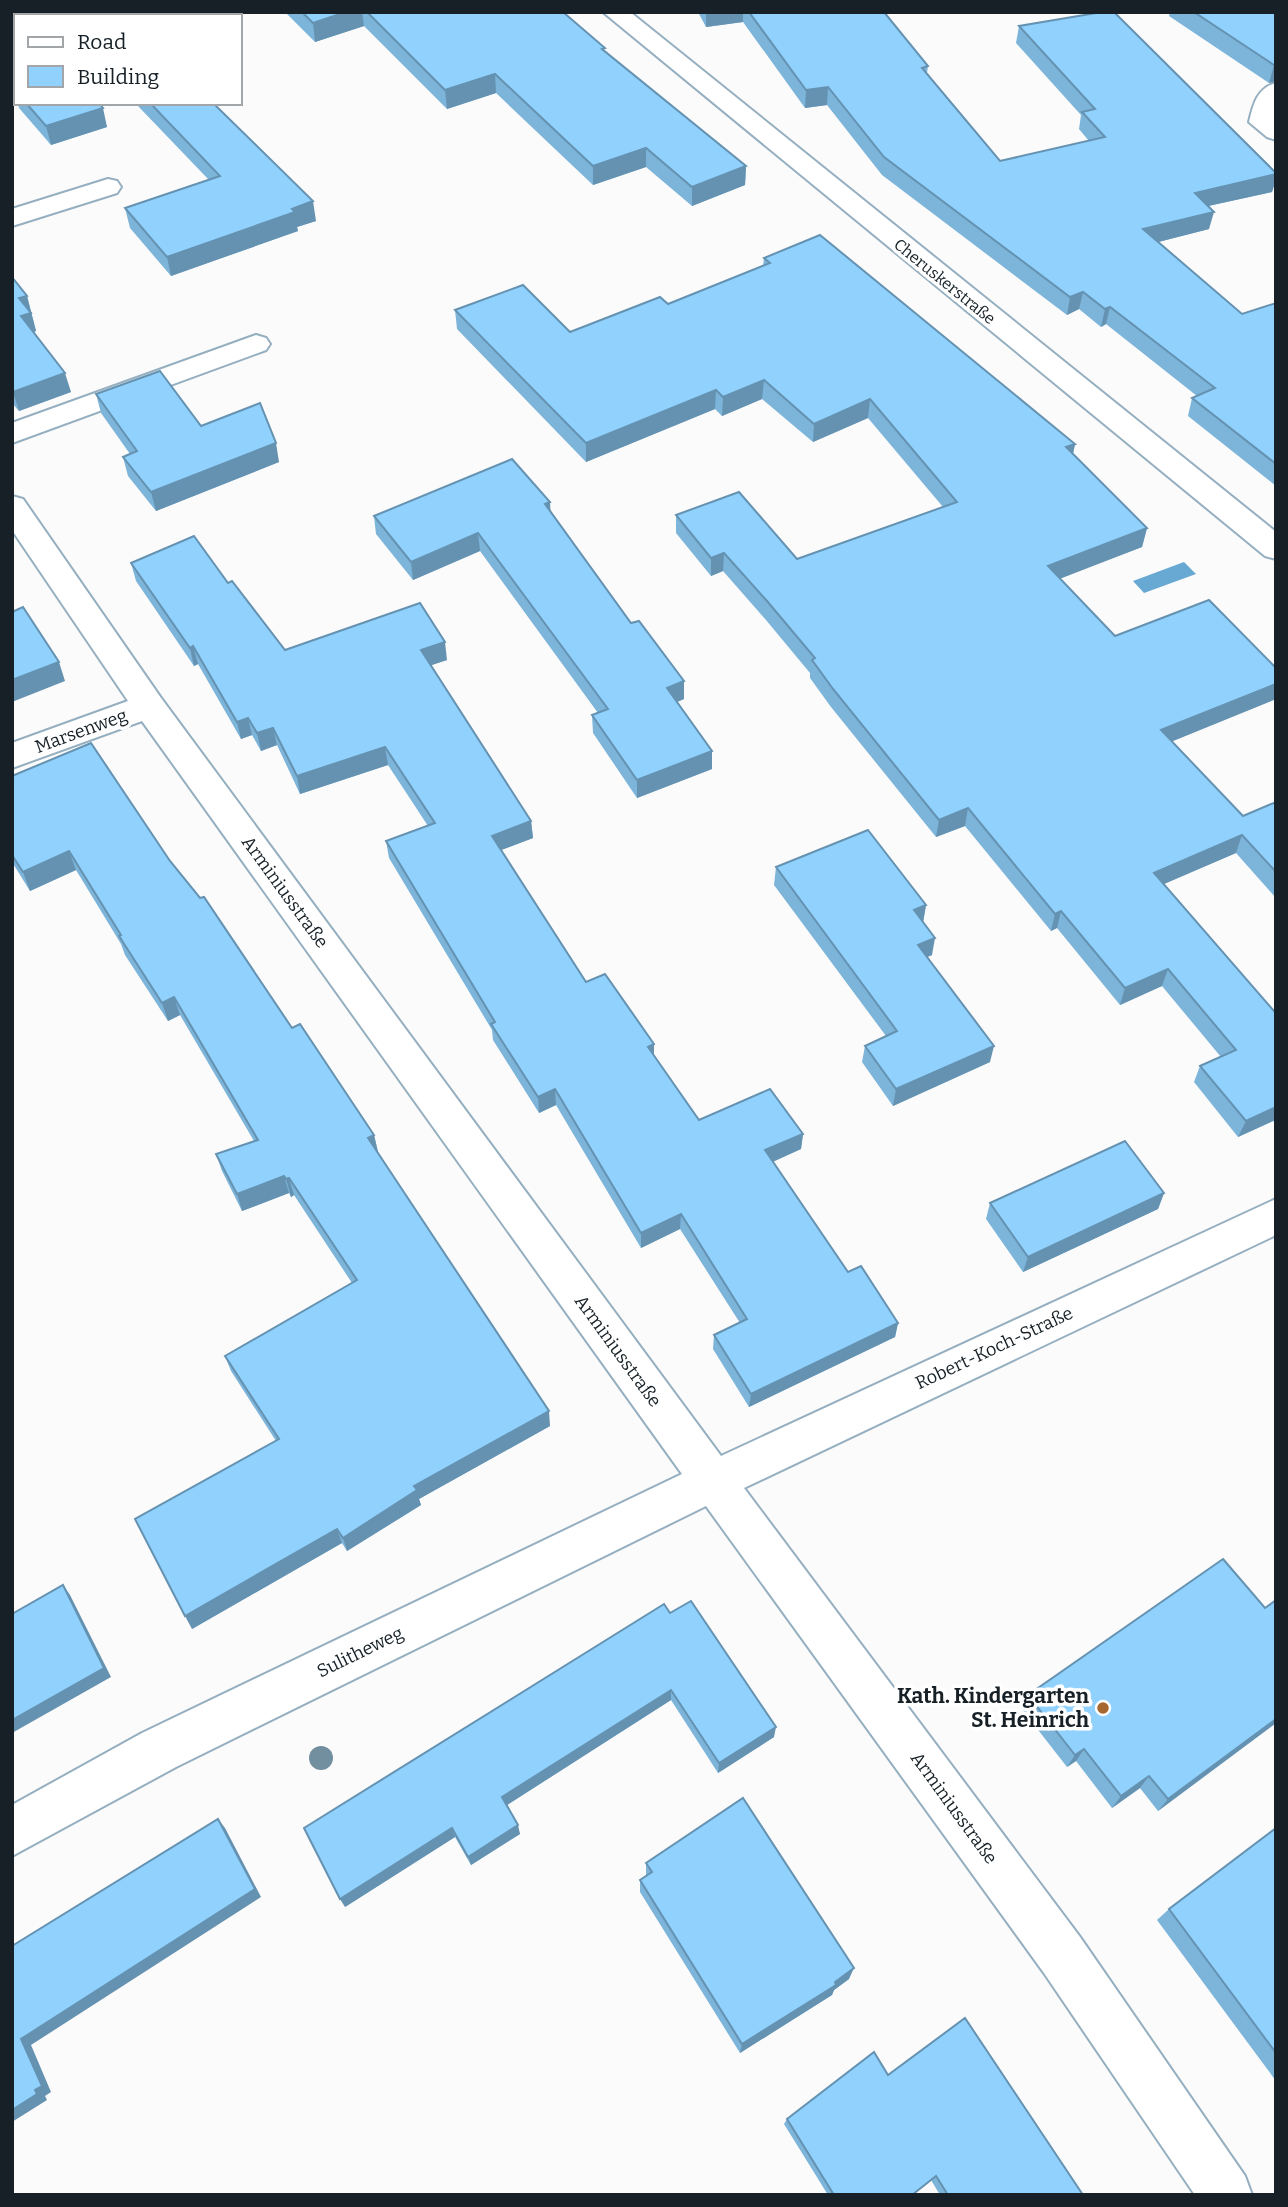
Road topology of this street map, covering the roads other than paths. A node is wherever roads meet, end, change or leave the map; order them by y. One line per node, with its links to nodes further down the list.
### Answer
1 (615, 12): 9 (street, Cheruskerstraße)
2 (1276, 91): 3 (street)
3 (1276, 132)
4 (108, 187): 5 (street)
5 (12, 218)
6 (256, 344): 7 (street)
7 (12, 433)
8 (12, 506): 10 (street, Arminiusstraße)
9 (1276, 549)
10 (149, 706): 11 (street, Marsenweg); 13 (street, Arminiusstraße)
11 (12, 756)
12 (1276, 1216): 13 (street, Robert-Koch-Straße)
13 (713, 1481): 14 (street, Sulitheweg); 15 (street, Arminiusstraße)
14 (12, 1832)
15 (1226, 2195)

